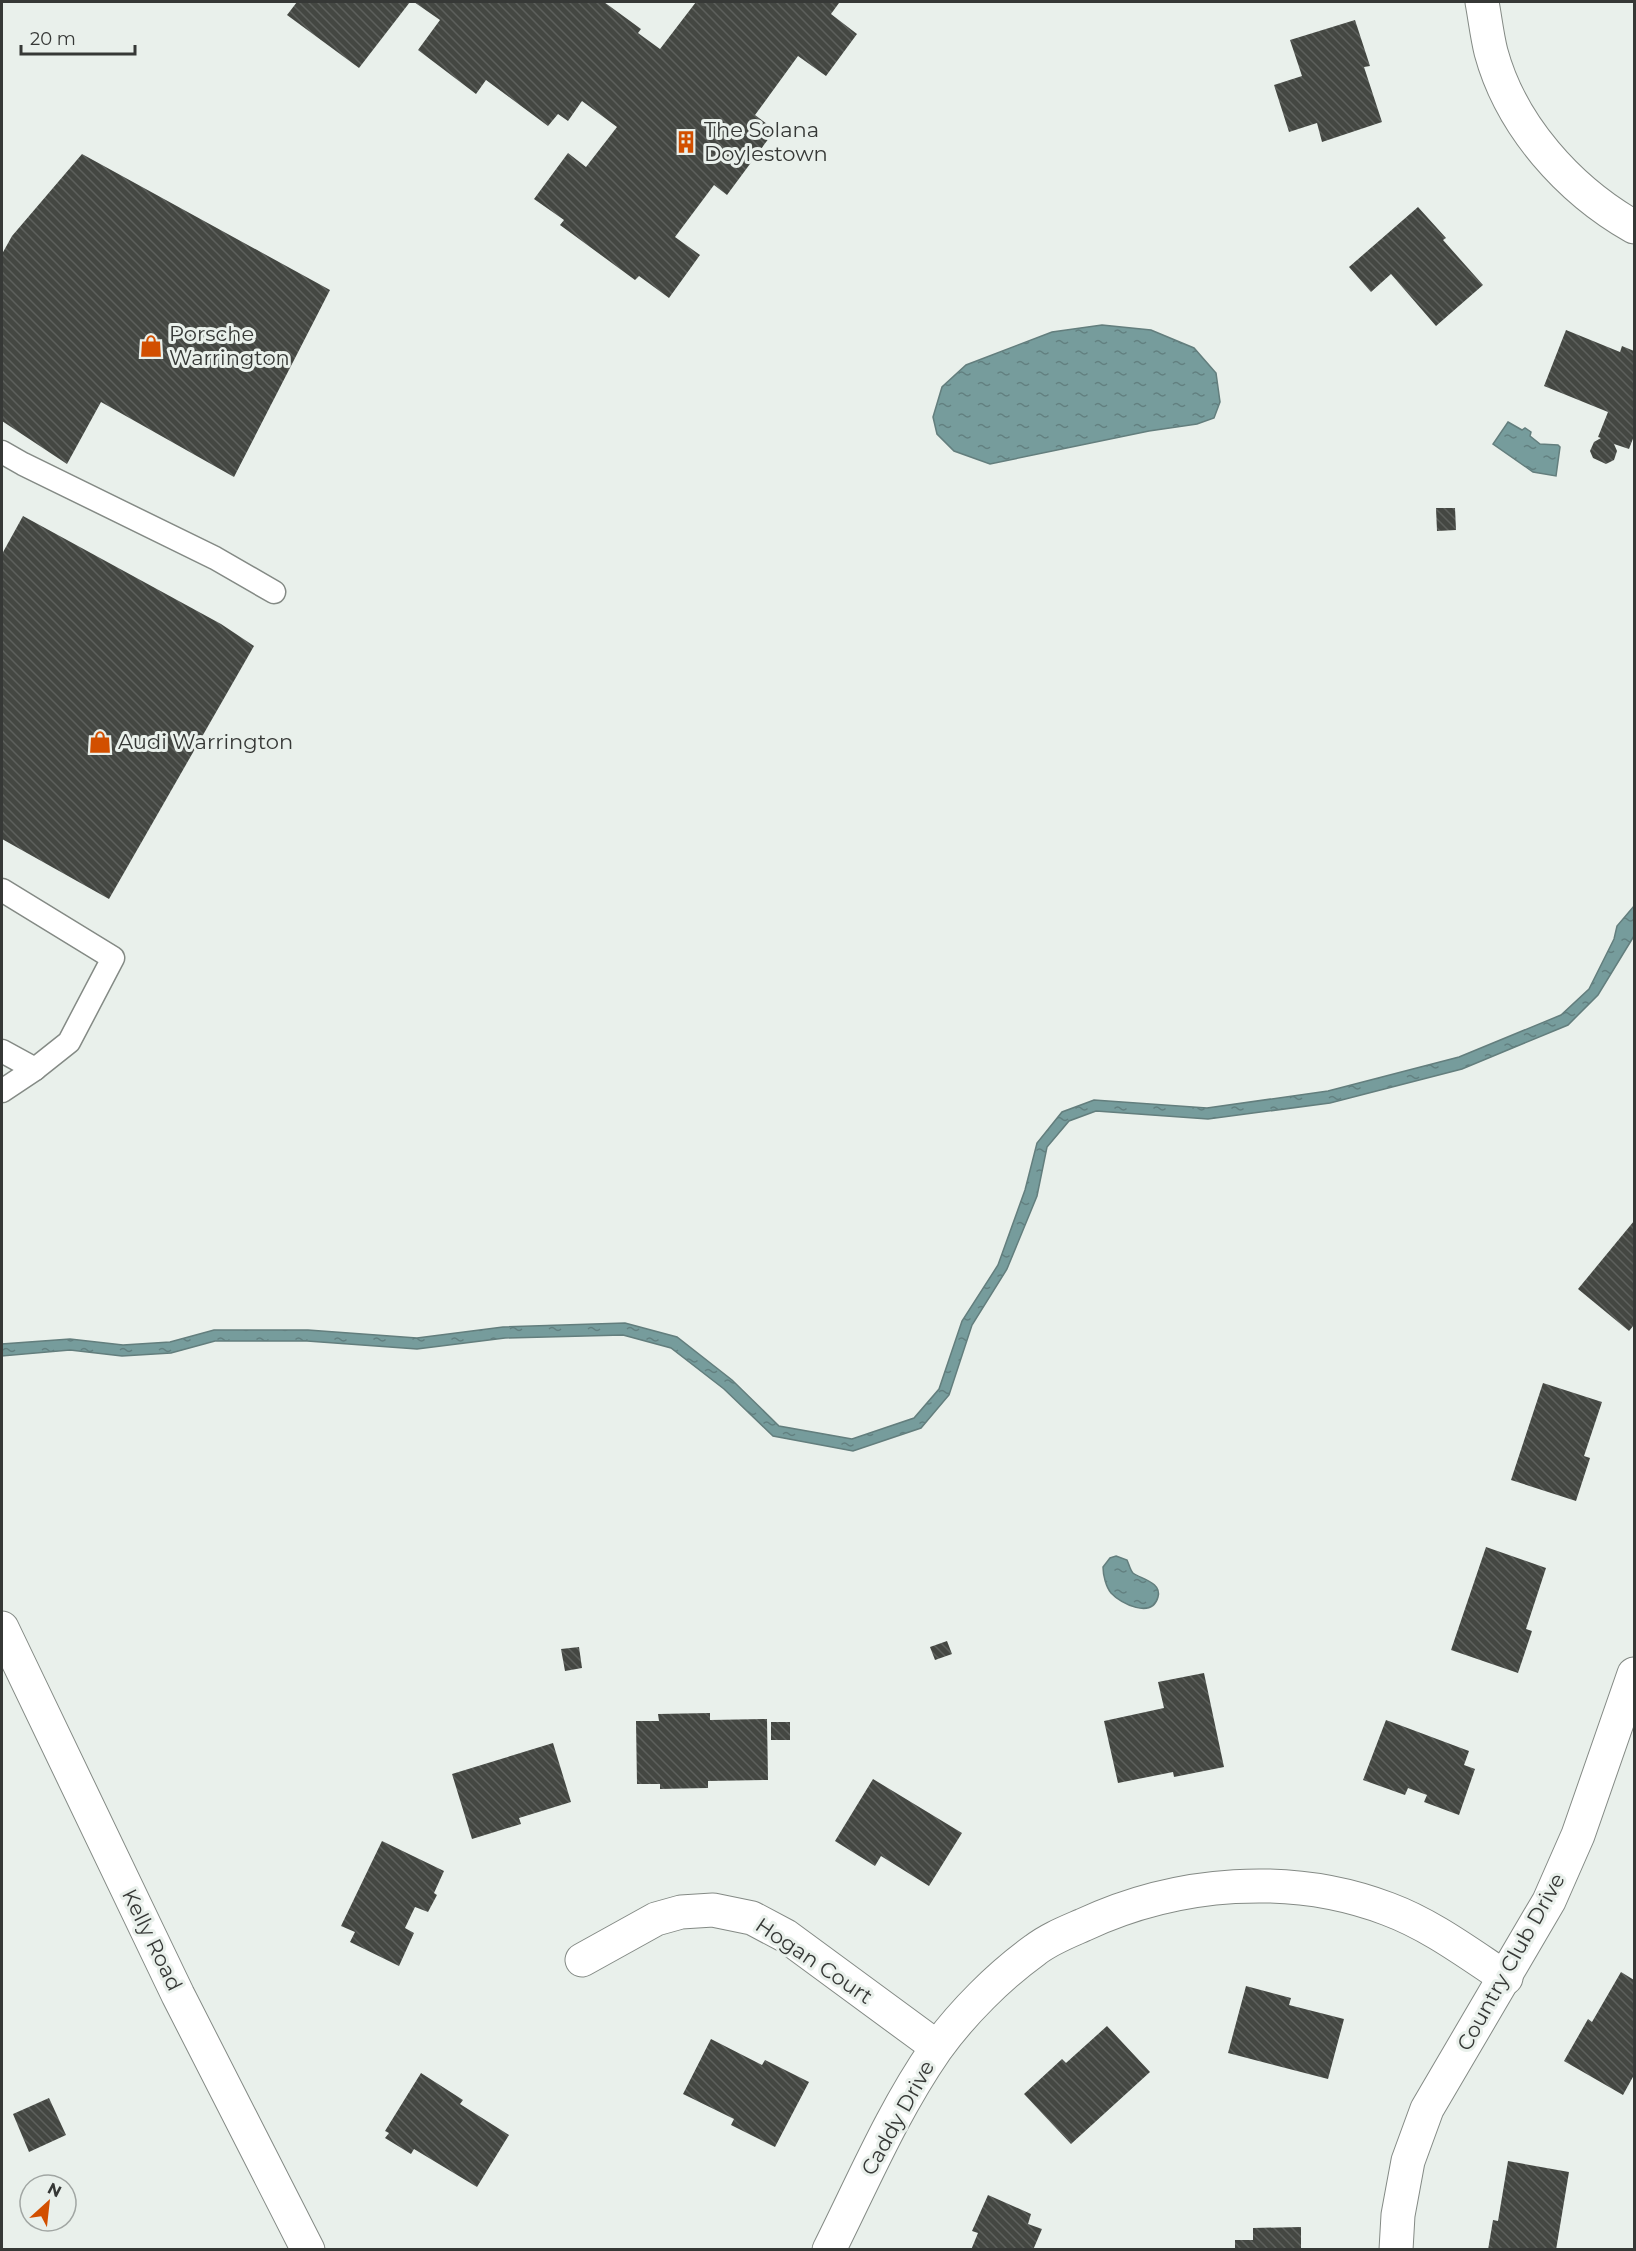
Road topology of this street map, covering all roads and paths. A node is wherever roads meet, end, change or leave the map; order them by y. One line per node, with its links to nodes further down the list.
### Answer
1 (1482, 2): 2 (street)
2 (1635, 227)
3 (2, 452): 4 (lane)
4 (273, 592)
5 (2, 890): 7 (lane)
6 (2, 1051): 7 (lane)
7 (35, 1069): 8 (lane)
8 (2, 1091)
9 (2, 1628): 14 (street, Kelly Road)
10 (1635, 1674): 12 (street, Country Club Drive)
11 (582, 1960): 13 (street, Hogan Court)
12 (1506, 1978): 13 (street, Caddy Drive); 16 (street, Country Club Drive)
13 (937, 2047): 15 (street, Caddy Drive)
14 (308, 2250)
15 (829, 2250)
16 (1396, 2250)

